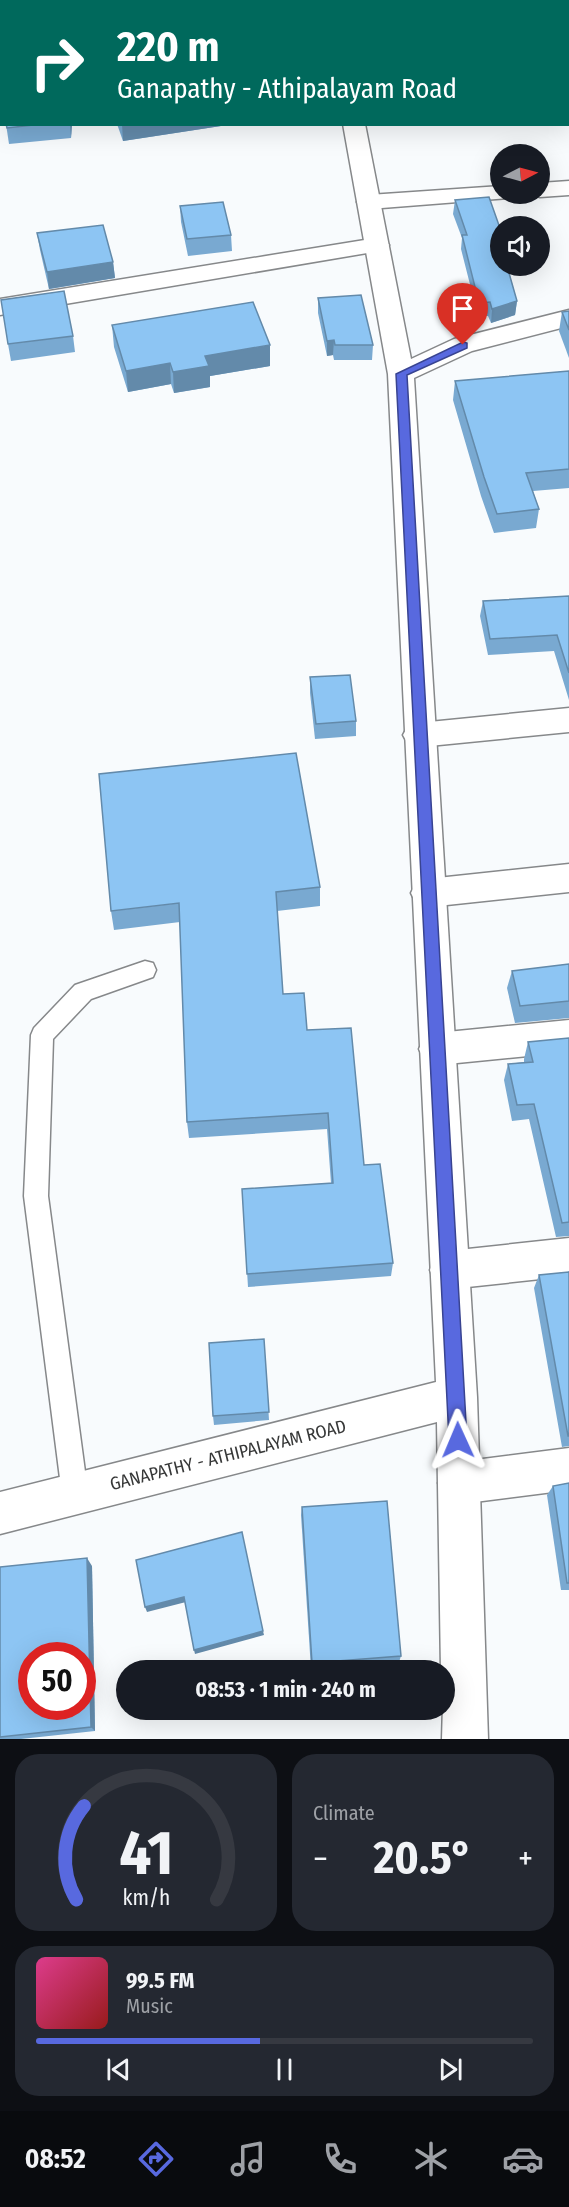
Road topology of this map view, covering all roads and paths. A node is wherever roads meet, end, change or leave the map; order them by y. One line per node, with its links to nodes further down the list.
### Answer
1 (354, 126): 5 (main road)
2 (569, 188): 3 (main road)
3 (550, 189)
4 (490, 194): 5 (main road)
5 (369, 202): 6 (main road)
6 (377, 245): 7 (main road); 9 (main road)
7 (0, 307)
8 (569, 318): 9 (main road)
9 (401, 374): 11 (main road)
10 (569, 720): 11 (main road)
11 (419, 735): 13 (main road)
12 (569, 878): 13 (main road)
13 (428, 893): 16 (main road)
14 (145, 970): 22 (lane)
15 (569, 1036): 16 (main road)
16 (437, 1049): 18 (main road)
17 (569, 1257): 18 (main road)
18 (449, 1270): 19 (main road)
19 (457, 1397): 21 (main road); 22 (main road, GANAPATHY - ATHIPALAYAM ROAD)
20 (569, 1469): 21 (main road)
21 (459, 1484): 24 (main road)
22 (75, 1494): 23 (main road, GANAPATHY - ATHIPALAYAM ROAD)
23 (0, 1514)
24 (465, 1739)

